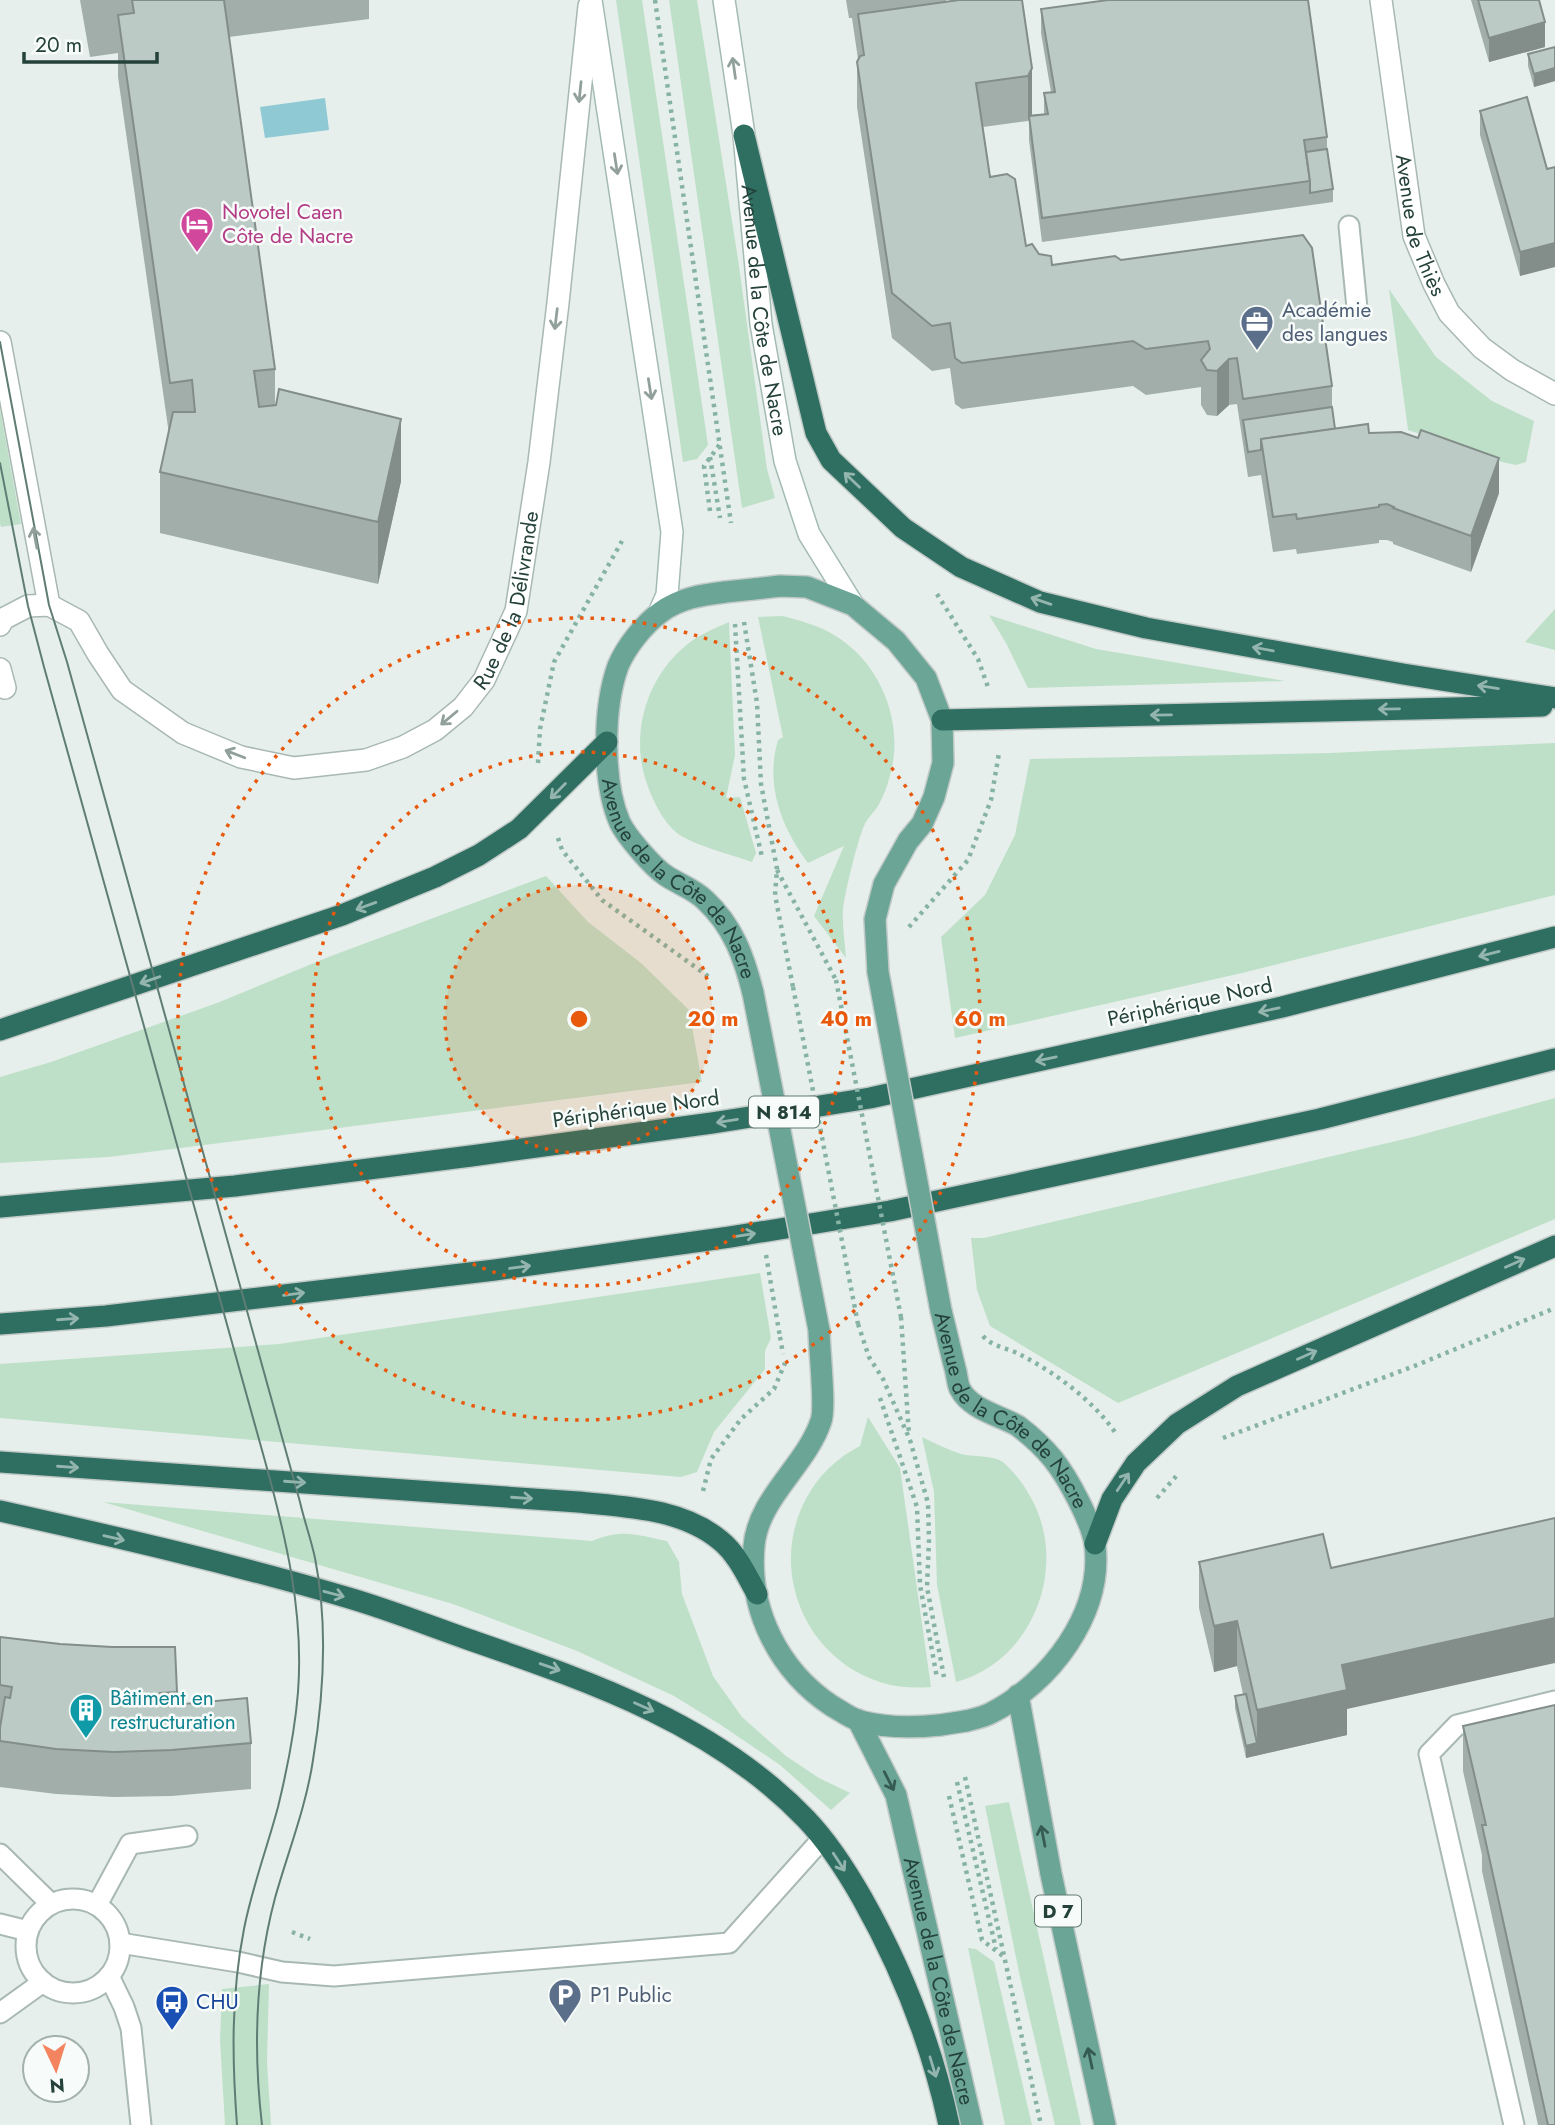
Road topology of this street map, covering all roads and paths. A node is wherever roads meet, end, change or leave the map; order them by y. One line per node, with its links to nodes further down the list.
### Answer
1 (590, 0): 15 (street, Rue de la Délivrande, one-way to 15); 17 (street, Avenue de la Côte de Nacre, one-way to 17)
2 (655, 0): 10 (path)
3 (724, 0): 5 (street, Avenue de la Côte de Nacre, one-way to 3)
4 (1381, 0): 9 (street, Avenue de Thiès)
5 (744, 135): 16 (street, Avenue de la Côte de Nacre); 21 (highway, one-way to 5)
6 (1349, 226): 7 (lane)
7 (1357, 308)
8 (0, 342): 15 (street, one-way to 8)
9 (1555, 394)
10 (720, 443): 11 (path); 14 (path)
11 (710, 456): 12 (path); 13 (path)
12 (710, 511)
13 (720, 518)
14 (731, 523)
15 (49, 605): 20 (street)
16 (853, 605): 17 (main road, Avenue de la Côte de Nacre, bridge); 23 (main road, Avenue de la Côte de Nacre)
17 (659, 613): 24 (main road, Avenue de la Côte de Nacre)
18 (743, 618): 26 (path)
19 (735, 620): 25 (path)
20 (0, 625)
21 (1555, 698)
22 (1555, 706): 23 (highway, one-way to 23)
23 (942, 720): 44 (main road, Avenue de la Côte de Nacre, bridge)
24 (607, 742): 28 (highway, one-way to 28); 45 (main road, Avenue de la Côte de Nacre, bridge)
25 (762, 857)
26 (777, 869): 37 (path, bridge); 37 (path, bridge)
27 (1555, 937): 30 (highway, Périphérique Nord / N 814, one-way to 30)
28 (0, 1030)
29 (1555, 1059): 33 (highway, one-way to 29)
30 (0, 1207)
31 (1555, 1246): 40 (highway, one-way to 31)
32 (1555, 1308): 38 (path)
33 (0, 1324)
34 (980, 1332): 40 (path)
35 (780, 1337): 43 (path)
36 (880, 1398): 47 (path)
37 (910, 1440): 46 (path)
38 (1213, 1441)
39 (0, 1462): 43 (highway, one-way to 43)
40 (1136, 1463): 41 (path); 44 (highway, one-way to 40)
41 (1185, 1466)
42 (0, 1511): 55 (highway, one-way to 55)
43 (694, 1522): 45 (highway)
44 (1095, 1544): 48 (main road, Avenue de la Côte de Nacre)
45 (757, 1594): 50 (main road, Avenue de la Côte de Nacre)
46 (944, 1677)
47 (937, 1678)
48 (1018, 1695): 50 (main road, Avenue de la Côte de Nacre, bridge); 71 (main road, D 7, one-way to 48)
49 (1555, 1701): 72 (lane)
50 (858, 1720): 69 (main road, Avenue de la Côte de Nacre, one-way to 69)
51 (965, 1777): 63 (path)
52 (957, 1782): 62 (path)
53 (949, 1796): 62 (path)
54 (187, 1836): 58 (lane)
55 (822, 1839): 61 (lane); 68 (highway, one-way to 68)
56 (0, 1854): 57 (lane)
57 (51, 1904): 58 (lane); 60 (lane)
58 (97, 1905): 61 (lane)
59 (0, 1924): 60 (lane)
60 (28, 1931): 65 (lane)
61 (120, 1944): 64 (lane)
62 (996, 1950): 63 (path)
63 (1003, 1955): 70 (path)
64 (109, 1976): 65 (lane); 67 (lane)
65 (43, 1982): 66 (lane)
66 (0, 2013)
67 (141, 2125)
68 (949, 2125)
69 (972, 2125)
70 (1041, 2125)
71 (1105, 2125)
72 (1514, 2125)

